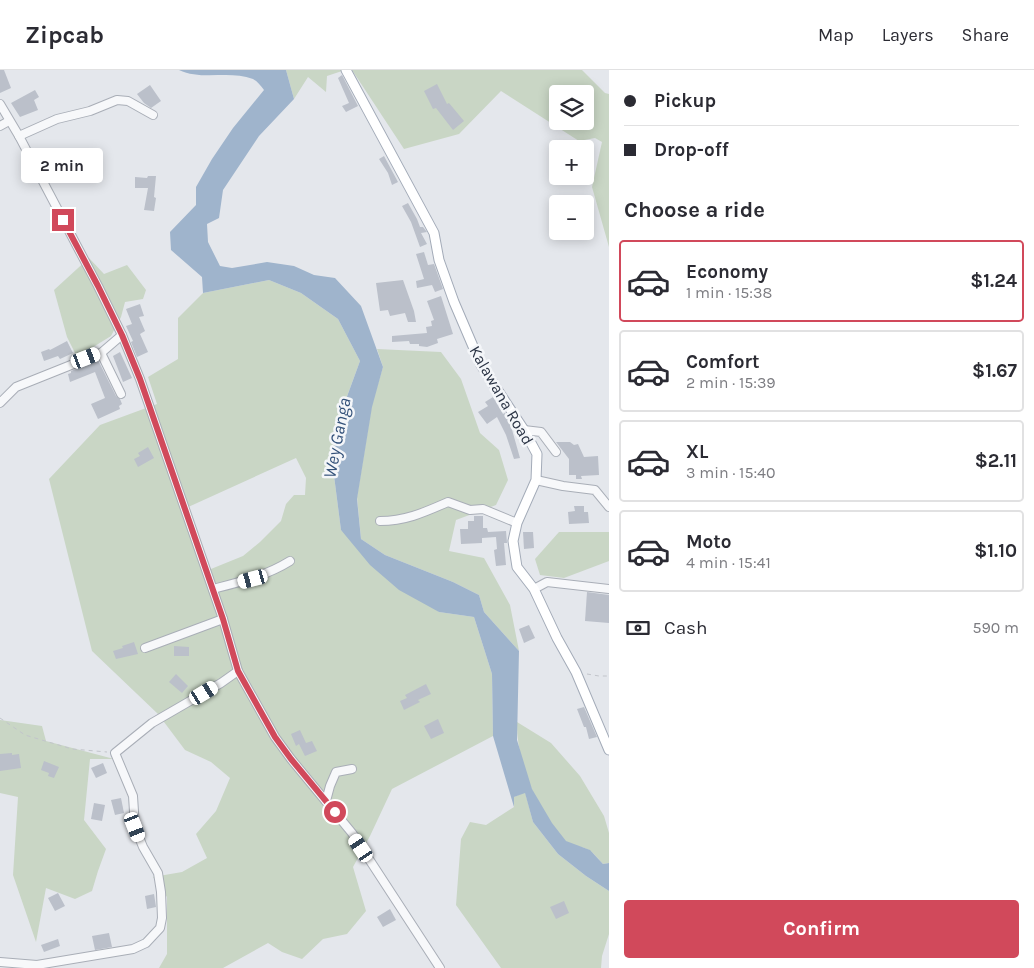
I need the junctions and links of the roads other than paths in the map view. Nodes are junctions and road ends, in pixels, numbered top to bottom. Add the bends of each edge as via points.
1 (346, 70) edge
2 (0, 104) edge
3 (153, 115) dead end
4 (9, 121) junction
5 (0, 126) edge
6 (19, 136) junction
7 (122, 335) junction
8 (101, 353) junction
9 (121, 394) dead end
10 (0, 402) edge
11 (524, 430) junction
12 (556, 452) dead end
13 (536, 480) junction
14 (609, 507) edge
15 (380, 521) dead end
16 (517, 523) junction
17 (290, 561) dead end
18 (213, 589) junction
19 (534, 589) junction
20 (609, 589) edge
21 (223, 619) junction
22 (145, 648) dead end
23 (238, 671) junction
24 (609, 750) edge
25 (352, 769) dead end
26 (326, 801) junction
27 (0, 962) edge
28 (440, 968) edge

1 - 11 main road, Kalawana Road via 434,233 439,260 481,365
2 - 4 street
3 - 6 street via 128,101 118,100 90,112 57,119
4 - 5 street
4 - 6 street
6 - 7 street
7 - 8 street
7 - 18 street
8 - 9 street
8 - 10 street via 16,387
11 - 12 street via 541,432
11 - 13 main road, Kalawana Road via 537,454
13 - 14 street via 595,490
13 - 16 main road, Kalawana Road
15 - 16 street via 412,517 448,502 470,510 483,509
16 - 19 main road, Kalawana Road via 514,541 517,567
17 - 18 street via 253,579
18 - 21 street
19 - 20 street via 547,582
19 - 24 main road, Kalawana Road via 576,672
21 - 22 street
21 - 23 street
23 - 26 street via 275,737
23 - 27 street via 152,723 115,753 133,796 135,827 142,847 158,873 160,928 146,943 133,949 37,965
25 - 26 street via 336,772
26 - 28 street via 352,833

